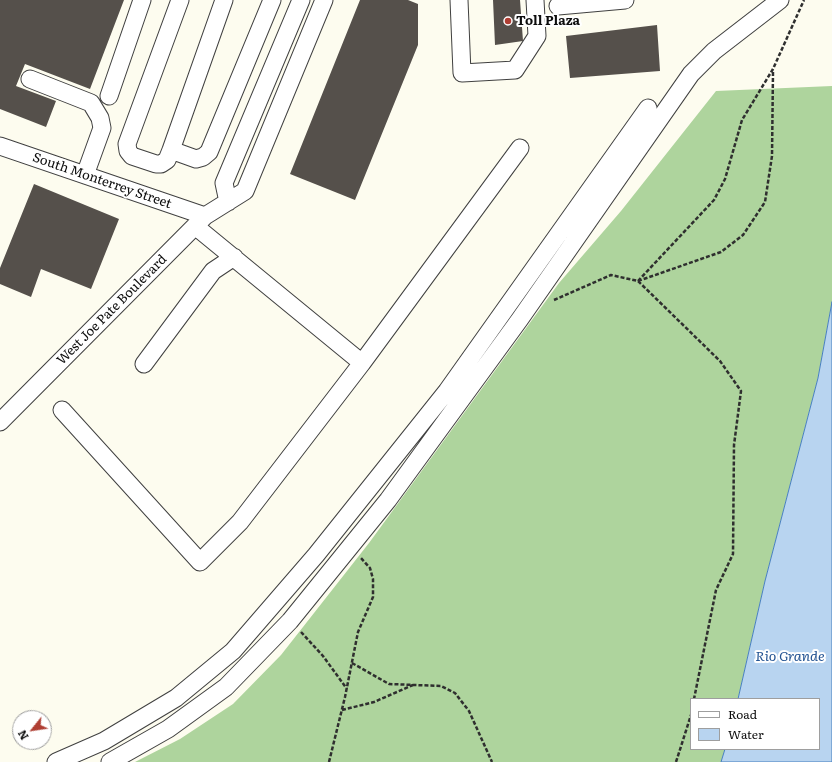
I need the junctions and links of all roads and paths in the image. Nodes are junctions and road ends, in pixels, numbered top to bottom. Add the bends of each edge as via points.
1 (142, 0) edge
2 (180, 0) edge
3 (224, 0) edge
4 (272, 0) edge
5 (301, 0) edge
6 (324, 0) edge
7 (459, 0) edge
8 (535, 0) edge
9 (625, 0) edge
10 (780, 0) edge
11 (804, 0) edge
12 (558, 6) dead end
13 (294, 18) junction
14 (313, 26) junction
15 (773, 69) junction
16 (270, 74) junction
17 (30, 79) dead end
18 (290, 82) junction
19 (109, 96) dead end
20 (648, 108) dead end
21 (245, 133) junction
22 (265, 141) junction
23 (0, 146) edge
24 (520, 148) dead end
25 (171, 150) junction
26 (85, 175) junction
27 (228, 202) junction
28 (200, 221) junction
29 (234, 257) junction
30 (638, 281) junction
31 (547, 304) dead end
32 (362, 363) junction
33 (144, 364) dead end
34 (62, 410) dead end
35 (0, 422) edge
36 (350, 547) junction
37 (290, 621) junction
38 (352, 663) junction
39 (415, 684) junction
40 (347, 689) junction
41 (694, 698) edge
42 (342, 710) junction
43 (690, 718) edge
44 (56, 762) edge
45 (110, 762) edge
46 (329, 762) edge
47 (492, 762) edge
48 (676, 762) edge

1 - 19 street
2 - 25 street via 127,144 132,156 156,164 167,160
3 - 25 street
4 - 25 street via 209,152 196,159
5 - 13 street
6 - 14 street, West Joe Pate Boulevard
7 - 8 street via 462,73 515,70 537,36
9 - 12 street
10 - 36 street via 714,51 691,74 520,319 393,494
11 - 15 path
13 - 14 street
13 - 16 street
14 - 18 street, West Joe Pate Boulevard
15 - 30 path via 742,120 725,179 714,200
15 - 30 path via 772,156 765,202 743,235 721,252
16 - 18 street
16 - 21 street
17 - 26 street via 91,103 100,118 102,128
18 - 22 street, West Joe Pate Boulevard
20 - 44 street via 448,391 316,555 233,652 176,698 104,741
21 - 22 street
21 - 27 street via 224,183
22 - 27 street, West Joe Pate Boulevard via 245,191
23 - 26 street, South Monterrey Street
24 - 32 street
26 - 28 street, South Monterrey Street
27 - 28 street, West Joe Pate Boulevard
28 - 29 street, South Monterrey Street
28 - 35 street, West Joe Pate Boulevard
29 - 32 street, South Monterrey Street
29 - 33 street via 213,271
30 - 31 path via 611,275
30 - 41 path via 720,361 740,391 734,445 733,554 716,590
32 - 34 street via 240,522 200,562
36 - 37 street
36 - 38 path via 370,568 373,579 373,597 358,632
37 - 40 path via 323,656
37 - 45 street via 226,687 168,729
38 - 39 path via 389,684
38 - 40 path
39 - 42 path via 374,702
39 - 47 path via 441,686 455,693 469,711
40 - 42 path
42 - 46 path
43 - 48 path

